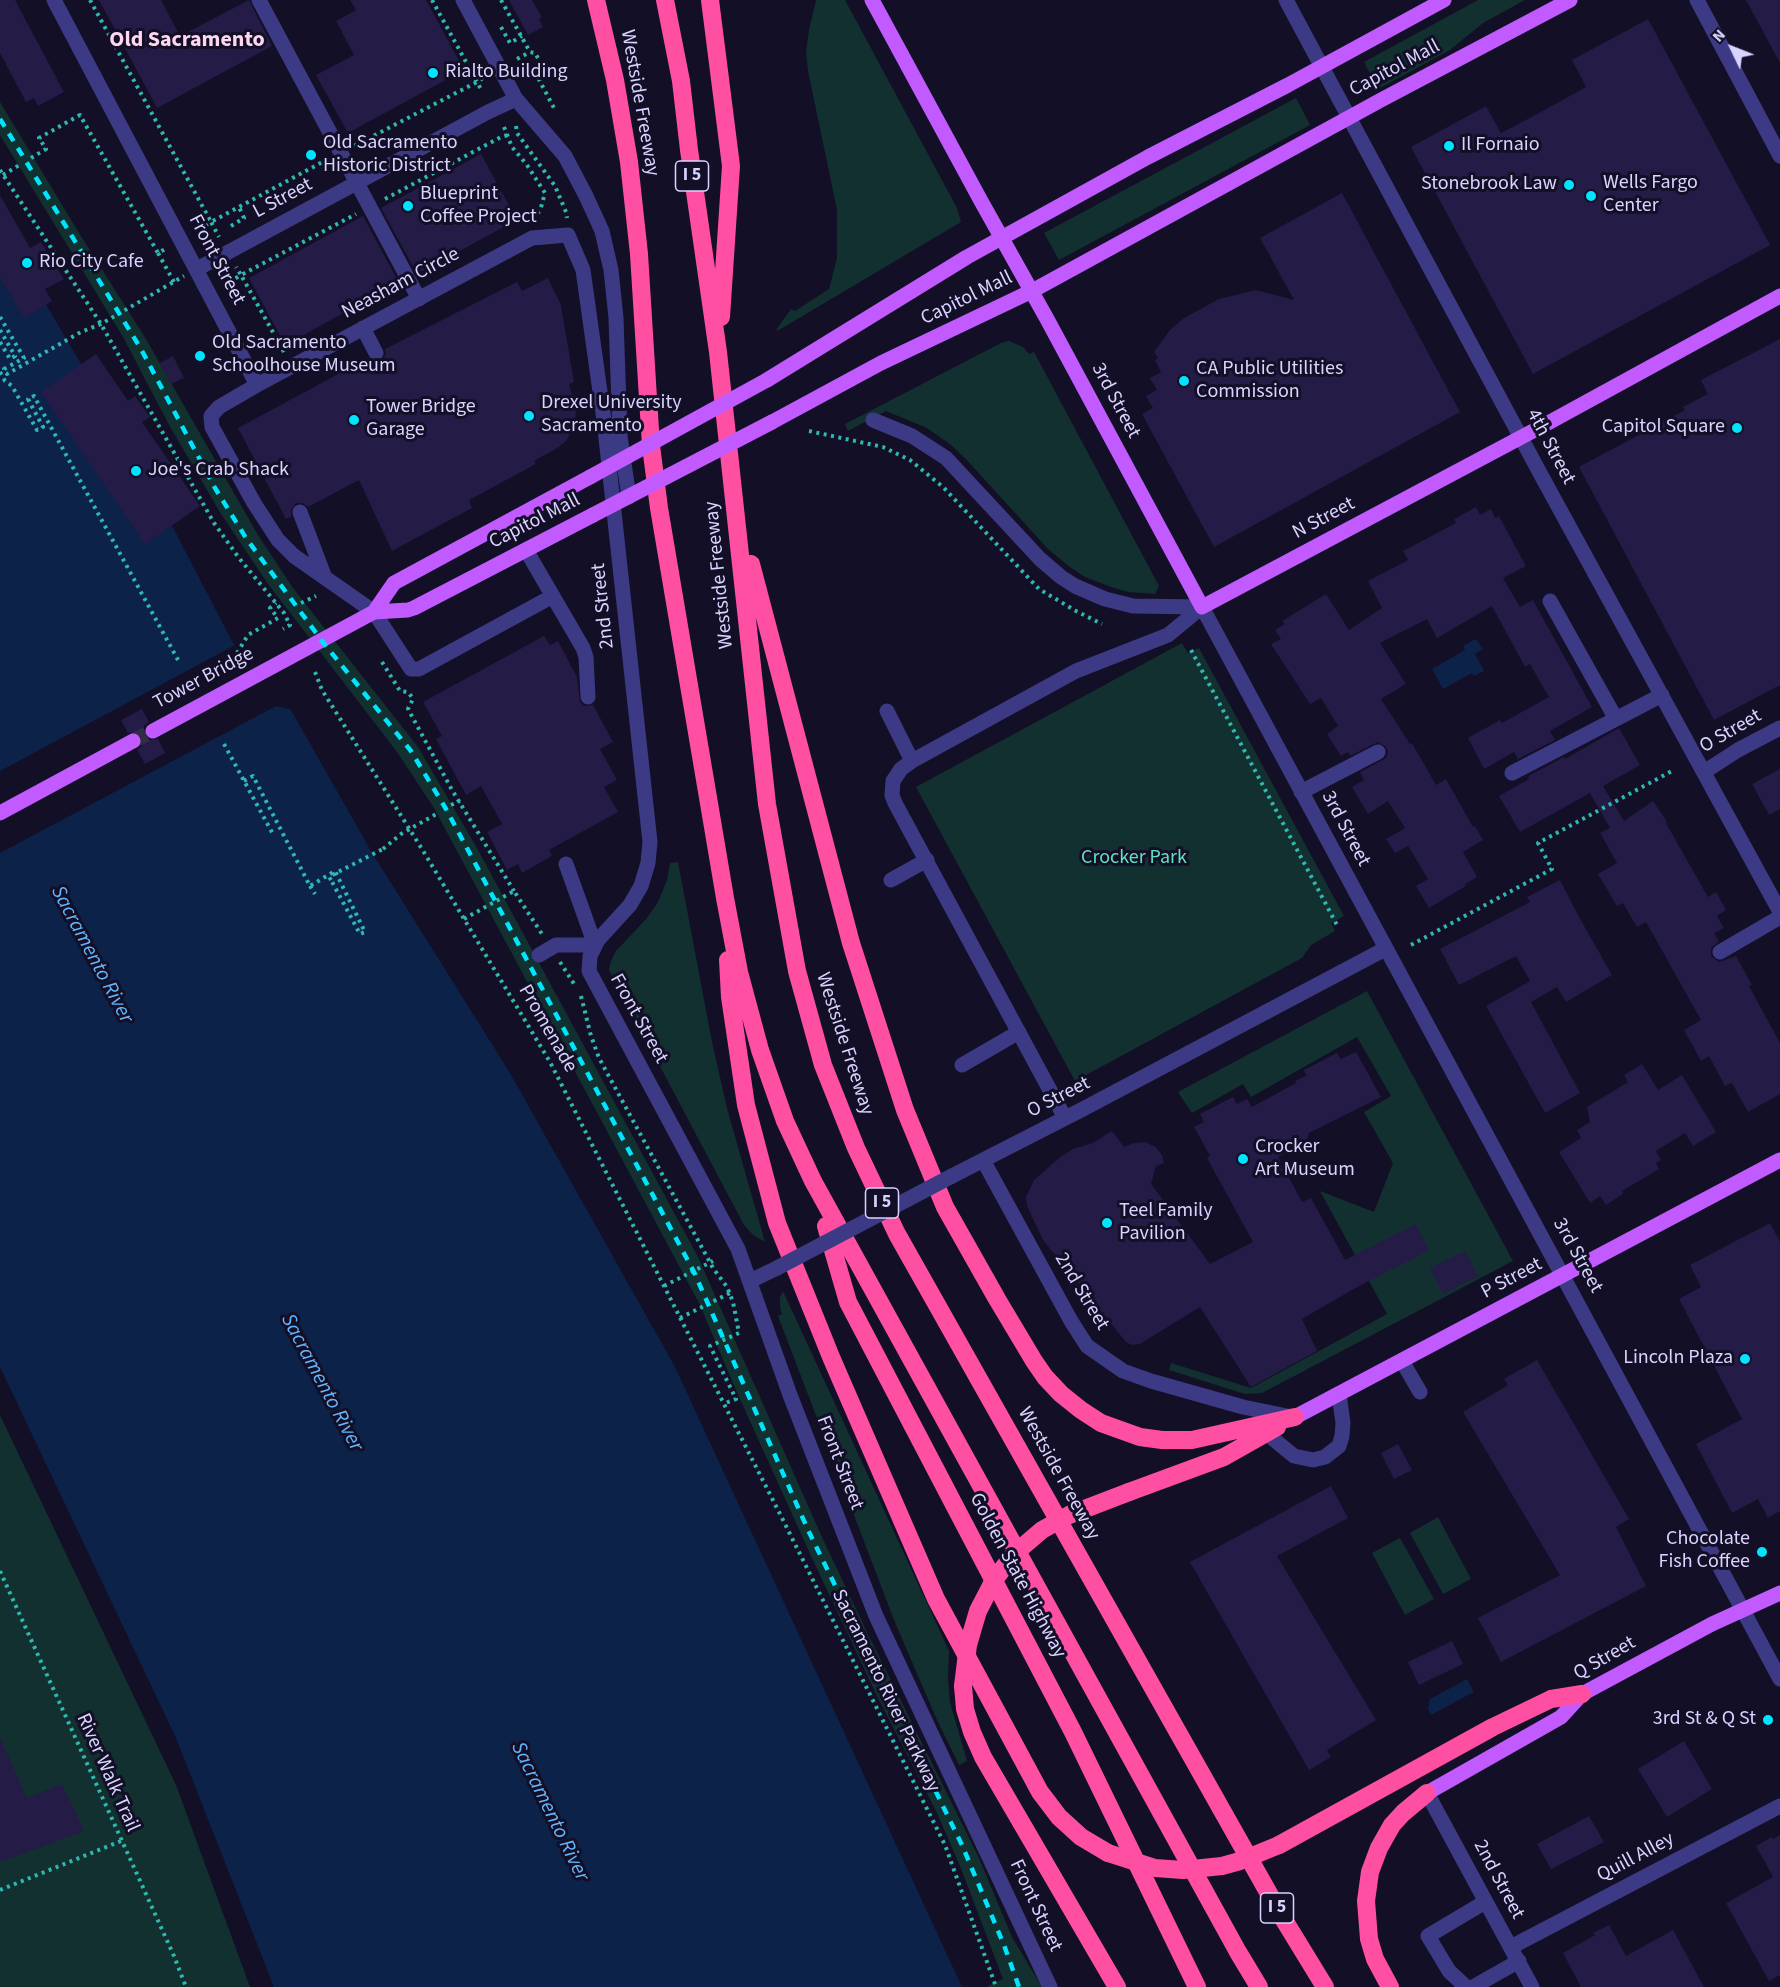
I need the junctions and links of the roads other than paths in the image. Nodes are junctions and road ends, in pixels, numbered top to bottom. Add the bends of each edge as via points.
1 (54, 0) edge
2 (259, 0) edge
3 (463, 0) edge
4 (596, 0) edge
5 (665, 0) edge
6 (710, 0) edge
7 (872, 0) edge
8 (1286, 0) edge
9 (1444, 0) edge
10 (1570, 0) edge
11 (1697, 0) edge
12 (1321, 67) junction
13 (516, 99) junction
14 (1349, 118) junction
15 (1780, 156) edge
16 (357, 184) junction
17 (568, 235) joint
18 (1002, 237) junction
19 (197, 269) junction
20 (1032, 291) junction
21 (1780, 296) edge
22 (419, 299) junction
23 (363, 328) junction
24 (718, 352) junction
25 (376, 353) dead end
26 (257, 385) junction
27 (873, 420) dead end
28 (1521, 437) junction
29 (624, 458) junction
30 (629, 497) junction
31 (736, 507) junction
32 (300, 512) dead end
33 (526, 550) junction
34 (325, 578) junction
35 (553, 596) junction
36 (1550, 601) dead end
37 (1202, 607) junction
38 (374, 612) junction
39 (275, 665) joint
40 (1662, 695) junction
41 (588, 697) dead end
42 (887, 711) dead end
43 (1616, 719) junction
44 (1780, 728) edge
45 (153, 730) tunnel mouth
46 (133, 741) tunnel mouth
47 (1378, 752) dead end
48 (912, 761) junction
49 (1704, 772) junction
50 (1512, 773) dead end
51 (1301, 792) junction
52 (0, 813) edge
53 (927, 860) junction
54 (566, 864) dead end
55 (891, 880) dead end
56 (725, 898) junction
57 (1780, 912) edge
58 (1780, 917) edge
59 (1386, 949) junction
60 (593, 951) junction
61 (1720, 952) dead end
62 (539, 955) dead end
63 (1019, 1032) junction
64 (962, 1065) dead end
65 (1065, 1118) junction
66 (984, 1160) junction
67 (1780, 1160) edge
68 (813, 1181) junction
69 (1564, 1275) junction
70 (750, 1281) junction
71 (1402, 1361) junction
72 (1420, 1392) dead end
73 (1339, 1394) junction
74 (1295, 1417) junction
75 (1266, 1433) junction
76 (1780, 1593) edge
77 (1744, 1610) junction
78 (1780, 1679) edge
79 (1582, 1694) junction
80 (1427, 1793) junction
81 (1780, 1806) edge
82 (1485, 1902) junction
83 (1515, 1954) junction
84 (1050, 1987) edge
85 (1118, 1987) edge
86 (1197, 1987) edge
87 (1259, 1987) edge
88 (1325, 1987) edge
89 (1390, 1987) edge
90 (1466, 1987) edge
91 (1473, 1987) edge
92 (1532, 1987) edge

1 - 19 street, Front Street
2 - 16 street
3 - 13 street
4 - 56 highway, Westside Freeway / I 5 via 629,162 659,508
5 - 24 highway, Westside Freeway / I 5 via 681,81
6 - 24 highway via 731,166
7 - 18 main road, 3rd Street
8 - 12 street, 4th Street
9 - 12 main road, Capitol Mall
10 - 14 main road, Capitol Mall
11 - 15 street
12 - 14 street, 4th Street
12 - 18 main road, Capitol Mall
13 - 16 street, L Street
13 - 29 street via 565,156 602,231 616,318
14 - 20 main road, Capitol Mall
14 - 28 street, 4th Street
16 - 19 street, L Street
16 - 22 street
17 - 22 street, Neasham Circle via 532,238
17 - 60 street, 2nd Street via 583,270 604,420 650,842 645,876 636,897
18 - 20 main road, 3rd Street
18 - 29 main road, Capitol Mall, bridge via 767,380
19 - 26 street, Front Street
20 - 30 main road, Capitol Mall, bridge via 881,363
20 - 37 main road, 3rd Street
21 - 28 main road, N Street
22 - 23 street, Neasham Circle
23 - 25 street
23 - 26 street, Neasham Circle
24 - 31 highway, Westside Freeway / I 5
26 - 34 street via 216,409 211,416 212,427 272,533
27 - 37 street via 912,436 946,458 1040,559 1075,586 1133,606
28 - 37 main road, N Street
28 - 40 street, 4th Street
29 - 30 street
29 - 38 main road, Capitol Mall, bridge via 394,583
30 - 33 main road, Capitol Mall, bridge
31 - 74 highway via 850,943 905,1110 945,1207 1034,1361 1061,1394 1081,1410 1101,1423 1140,1437 1192,1440
31 - 88 highway, Westside Freeway / I 5 via 767,804 796,971 831,1086 897,1234
32 - 34 street
33 - 35 street
33 - 38 main road, Capitol Mall via 414,608
34 - 38 street
35 - 38 street via 416,670 406,664
35 - 41 street via 586,657
36 - 43 street
37 - 48 street, N Street via 1168,635 1081,668
37 - 51 street, 3rd Street
38 - 39 main road, Capitol Mall
39 - 45 main road, Tower Bridge
40 - 43 street
40 - 49 street, 4th Street
42 - 48 street
43 - 50 street
44 - 49 street, O Street
46 - 52 main road
47 - 51 street
48 - 53 street, N Street via 892,780 892,795
49 - 57 street, 4th Street
51 - 59 street, 3rd Street
53 - 55 street
53 - 63 street
54 - 60 street, Front Street
56 - 68 highway, Westside Freeway / I 5 via 760,1050 785,1121
56 - 79 highway, bridge via 730,997 746,1105 777,1223 936,1599 1040,1792 1059,1817 1081,1837 1127,1860 1155,1868 1192,1870 1222,1866 1279,1845 1551,1699
58 - 61 street
59 - 65 street, O Street
59 - 69 street, 3rd Street
60 - 62 street via 556,945
60 - 70 street, Front Street via 591,977 738,1249
63 - 64 street
63 - 65 street
65 - 66 street, O Street
66 - 70 street, O Street, bridge
66 - 74 street, 2nd Street via 1087,1346 1123,1371 1151,1381
67 - 69 main road, P Street
68 - 86 highway, Golden State Highway via 848,1302 1073,1732
68 - 87 highway, Westside Freeway / I 5
69 - 71 main road, P Street
69 - 77 street, 3rd Street
70 - 84 street, Front Street via 876,1616
71 - 72 street
71 - 73 main road, P Street
73 - 74 main road, P Street
73 - 75 street via 1342,1436 1339,1446 1325,1457 1313,1460 1294,1456
74 - 75 highway
75 - 85 highway, bridge via 1224,1457 1069,1515 1042,1530 1014,1554 994,1580 978,1611 968,1645 963,1686 972,1732
76 - 77 main road, Q Street
77 - 78 street, 3rd Street
77 - 79 main road, Q Street
79 - 80 main road, Q Street via 1561,1717
80 - 82 street, 2nd Street
80 - 89 highway via 1388,1831 1369,1880 1369,1939
81 - 83 street, Quill Alley
82 - 83 street, 2nd Street
82 - 90 street via 1428,1936 1449,1971
83 - 91 street, Quill Alley
83 - 92 street, 2nd Street

